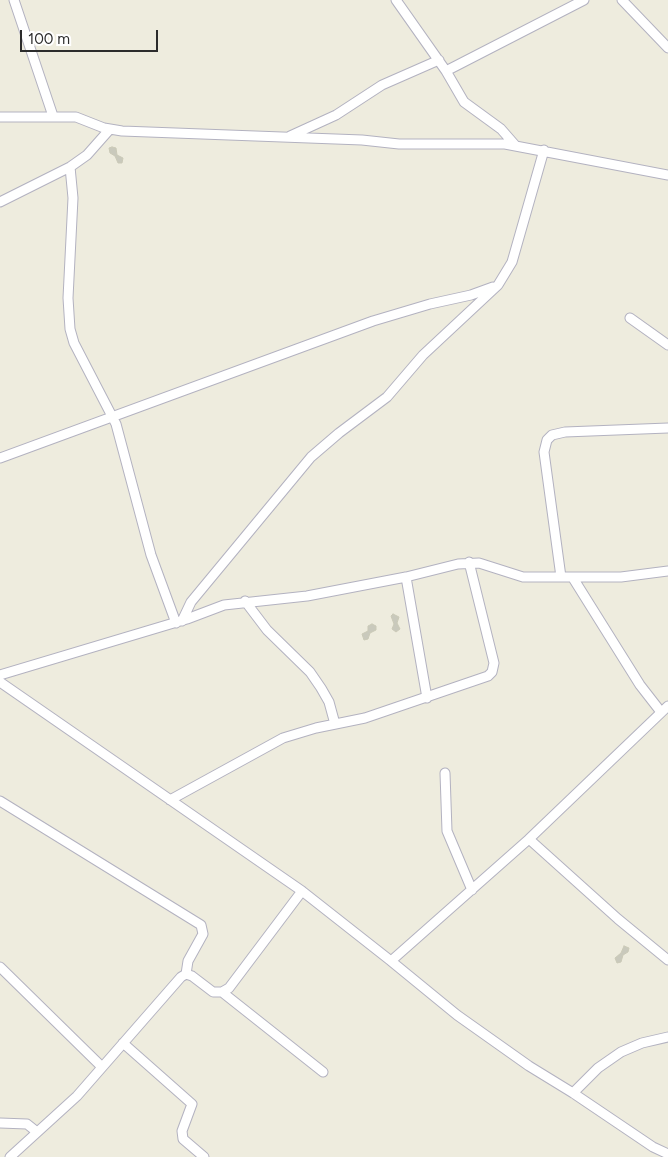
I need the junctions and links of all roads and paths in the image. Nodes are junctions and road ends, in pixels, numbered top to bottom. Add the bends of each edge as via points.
1 (14, 0) edge
2 (396, 0) edge
3 (584, 0) edge
4 (622, 0) edge
5 (668, 48) edge
6 (439, 60) junction
7 (446, 71) junction
8 (53, 116) junction
9 (0, 117) edge
10 (110, 129) junction
11 (287, 137) junction
12 (515, 145) junction
13 (544, 150) junction
14 (70, 167) junction
15 (668, 175) edge
16 (0, 202) edge
17 (498, 284) junction
18 (630, 318) dead end
19 (668, 345) edge
20 (113, 418) junction
21 (668, 428) edge
22 (0, 458) edge
23 (469, 562) junction
24 (668, 570) edge
25 (406, 577) junction
26 (561, 577) junction
27 (573, 578) junction
28 (245, 601) junction
29 (179, 622) junction
30 (0, 675) edge
31 (0, 682) edge
32 (427, 698) junction
33 (664, 709) edge
34 (335, 724) junction
35 (445, 773) dead end
36 (0, 800) edge
37 (170, 800) junction
38 (529, 839) junction
39 (472, 890) junction
40 (302, 892) junction
41 (668, 960) edge
42 (391, 961) junction
43 (0, 967) edge
44 (186, 974) junction
45 (222, 992) junction
46 (668, 1037) edge
47 (123, 1042) junction
48 (102, 1066) junction
49 (323, 1072) dead end
50 (573, 1093) junction
51 (0, 1123) edge
52 (37, 1132) junction
53 (653, 1147) junction
54 (668, 1154) edge
55 (10, 1157) edge
56 (204, 1157) edge
57 (653, 1157) edge

1 - 8 street
2 - 6 street
3 - 7 street
4 - 5 street
6 - 7 street
6 - 11 street via 382,85 336,115
7 - 12 street via 464,102 501,128
8 - 9 street
8 - 10 street via 76,117
10 - 11 street
10 - 14 street via 87,155
11 - 12 street via 399,144
12 - 13 street
13 - 15 street
13 - 17 street via 512,262
14 - 16 street
14 - 20 street via 73,198 68,298 70,329
17 - 20 street via 471,295 373,321
17 - 29 street via 423,355 388,397 311,457 191,602
18 - 19 street
20 - 22 street
20 - 29 street via 151,555
21 - 26 street via 565,432 547,440 544,452
23 - 25 street
23 - 26 street via 523,577
23 - 32 street via 494,662 492,672 476,682
24 - 27 street via 621,577
25 - 28 street via 307,596
25 - 32 street
26 - 27 street
27 - 33 street via 640,685
28 - 29 street via 224,605
28 - 34 street via 267,630 322,688
29 - 30 street
31 - 37 street
32 - 34 street
33 - 38 street
34 - 37 street via 283,738
35 - 39 street via 447,831
36 - 44 street via 201,925 203,934 188,961
37 - 40 street
38 - 39 street
38 - 41 street
39 - 42 street
40 - 42 street
40 - 45 street via 236,980
42 - 50 street via 481,1032
43 - 48 street
44 - 45 street via 213,992
44 - 47 street via 176,981
45 - 49 street
46 - 50 street via 622,1052 598,1068
47 - 48 street
47 - 56 street via 192,1104 182,1131 183,1139
48 - 52 street via 77,1096
50 - 53 street
51 - 52 street via 27,1124
52 - 55 street
53 - 54 street
53 - 57 street

